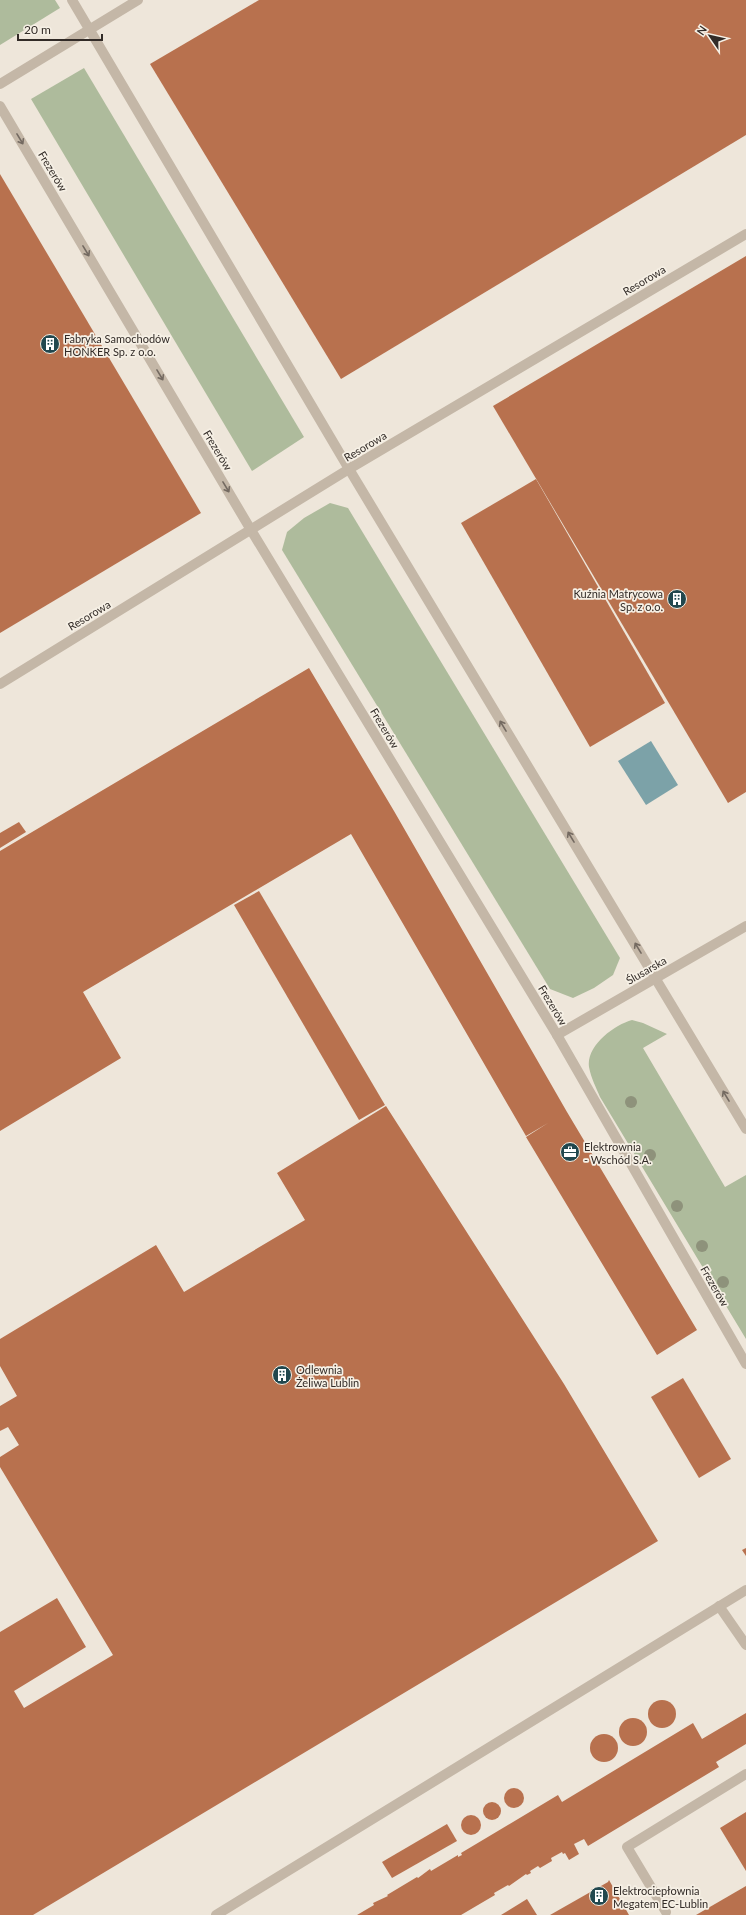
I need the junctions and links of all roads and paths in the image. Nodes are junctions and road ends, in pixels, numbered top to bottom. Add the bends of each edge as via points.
1 (72, 0) edge
2 (138, 0) edge
3 (90, 29) junction
4 (0, 84) edge
5 (0, 106) edge
6 (746, 234) edge
7 (349, 469) junction
8 (251, 530) junction
9 (0, 684) edge
10 (746, 926) edge
11 (656, 978) junction
12 (557, 1035) junction
13 (746, 1129) edge
14 (746, 1364) edge
15 (746, 1590) edge
16 (720, 1606) junction
17 (746, 1645) edge
18 (746, 1774) edge
19 (666, 1912) dead end
20 (216, 1915) edge

1 - 3 lane
2 - 3 lane
3 - 4 lane
3 - 7 lane
5 -> 8 lane, Frezerów
6 - 7 lane, Resorowa
7 - 8 lane, Resorowa
11 -> 7 lane
8 - 9 lane, Resorowa
8 - 12 lane, Frezerów
10 - 11 lane, Ślusarska
11 - 12 lane, Ślusarska
13 -> 11 lane
12 - 14 lane, Frezerów
15 - 16 lane
16 - 17 lane
16 - 20 lane
18 - 19 lane via 627,1847

